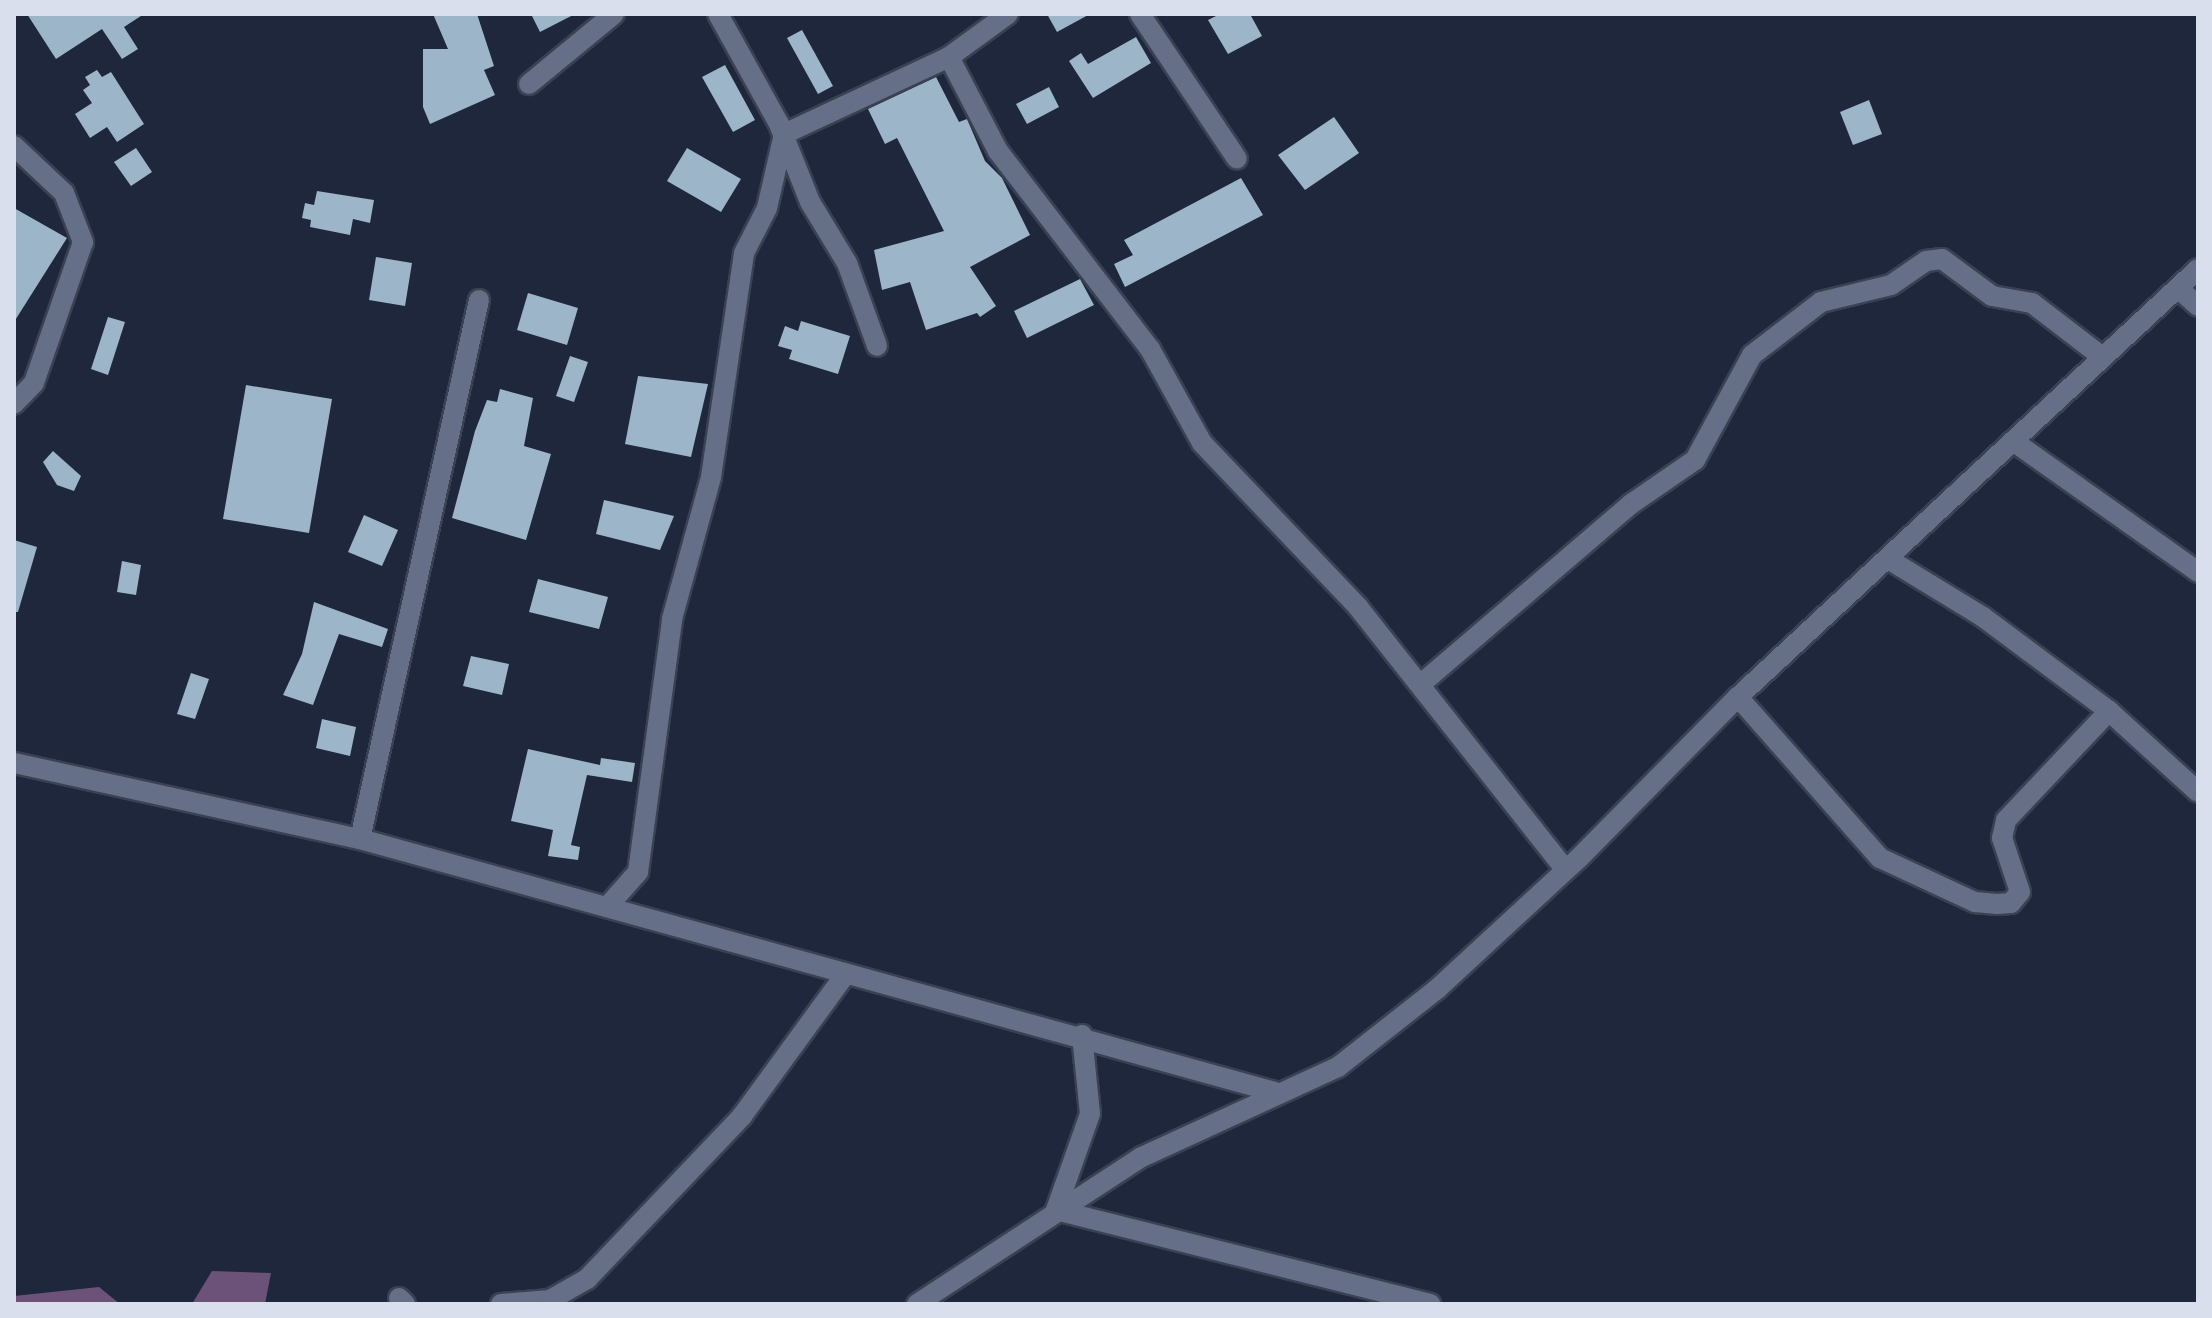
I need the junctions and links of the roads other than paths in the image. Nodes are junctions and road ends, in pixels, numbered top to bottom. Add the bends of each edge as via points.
1 (614, 14) edge
2 (718, 14) edge
3 (1140, 14) edge
4 (1000, 16) edge
5 (949, 57) junction
6 (529, 84) dead end
7 (784, 134) junction
8 (14, 146) edge
9 (1237, 159) dead end
10 (2198, 269) edge
11 (2178, 288) junction
12 (479, 300) dead end
13 (2198, 306) edge
14 (877, 346) dead end
15 (2101, 356) junction
16 (14, 404) edge
17 (2013, 441) junction
18 (1888, 559) junction
19 (2198, 572) edge
20 (1421, 684) junction
21 (1738, 697) junction
22 (2109, 711) junction
23 (14, 763) edge
24 (2198, 792) edge
25 (360, 839) junction
26 (1566, 870) junction
27 (607, 907) junction
28 (845, 975) junction
29 (1082, 1035) junction
30 (1275, 1092) junction
31 (1056, 1210) junction
32 (501, 1304) edge
33 (917, 1304) edge
34 (1430, 1304) edge

1 - 6 street
2 - 7 street
3 - 9 street
4 - 5 street
5 - 7 street
5 - 20 street via 986,134 1150,349 1202,443 1303,545
7 - 14 street via 810,202 847,263
7 - 27 street via 767,208 744,253 711,477 672,619 638,872
8 - 16 street via 64,193 83,242 34,383
10 - 11 street
11 - 13 street
11 - 15 street
12 - 25 street
15 - 17 street
15 - 20 street via 2032,303 1992,296 1942,259 1926,261 1891,285 1821,302 1752,355 1695,460 1631,504
17 - 18 street
17 - 19 street
18 - 21 street
18 - 22 street via 1983,617
20 - 26 street
21 - 22 street via 1880,858 1975,902 1997,904 2011,903 2020,892 2002,838 2006,820
21 - 26 street
22 - 24 street
23 - 25 street
25 - 27 street
26 - 30 street via 1437,989 1338,1067
27 - 28 street
28 - 29 street
28 - 32 street via 742,1116 587,1279 550,1300
29 - 30 street
29 - 31 street via 1090,1114
30 - 31 street via 1142,1157
31 - 33 street
31 - 34 street

